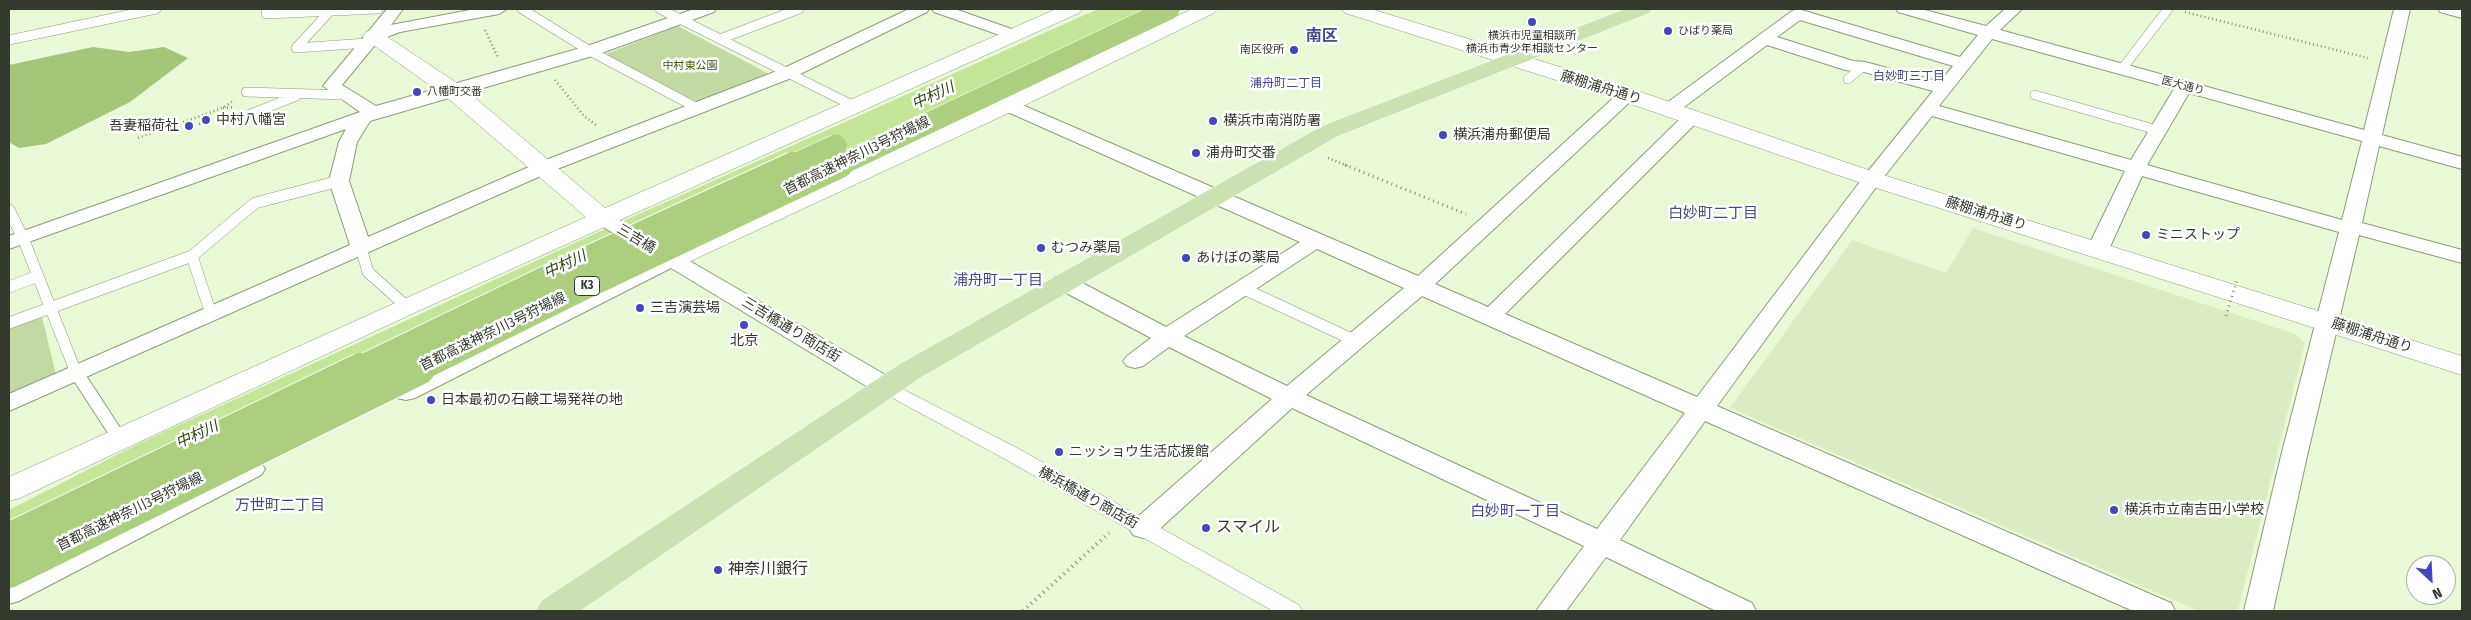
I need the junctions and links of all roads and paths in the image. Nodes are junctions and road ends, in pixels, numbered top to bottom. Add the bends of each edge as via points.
1 (156, 9) edge
2 (267, 9) edge
3 (378, 9) edge
4 (395, 9) edge
5 (499, 9) edge
6 (522, 9) edge
7 (660, 9) edge
8 (708, 9) edge
9 (799, 9) edge
10 (922, 9) edge
11 (940, 9) edge
12 (1072, 9) edge
13 (1138, 9) edge
14 (1169, 9) edge
15 (1207, 9) edge
16 (1352, 9) edge
17 (1642, 9) edge
18 (1904, 9) edge
19 (2014, 9) edge
20 (2168, 9) edge
21 (2402, 9) edge
22 (2446, 9) edge
23 (331, 10) edge
24 (483, 10) edge
25 (2182, 11) dead end
26 (2462, 13) edge
27 (680, 19) junction
28 (1989, 32) junction
29 (1014, 35) junction
30 (370, 39) junction
31 (720, 39) junction
32 (1766, 39) junction
33 (9, 40) edge
34 (590, 51) junction
35 (1511, 60) junction
36 (2388, 63) junction
37 (1964, 64) junction
38 (545, 65) junction
39 (2122, 68) junction
40 (788, 73) junction
41 (506, 75) junction
42 (2184, 86) junction
43 (1944, 89) junction
44 (452, 90) junction
45 (246, 92) joint
46 (301, 94) junction
47 (347, 95) junction
48 (1627, 95) junction
49 (2035, 95) dead end
50 (1007, 105) junction
51 (854, 106) junction
52 (699, 109) junction
53 (1928, 110) junction
54 (1681, 113) junction
55 (251, 114) dead end
56 (203, 115) junction
57 (368, 115) junction
58 (199, 124) dead end
59 (2157, 130) junction
60 (2371, 137) junction
61 (138, 138) dead end
62 (615, 141) junction
63 (1328, 158) dead end
64 (2462, 163) edge
65 (545, 167) junction
66 (2136, 168) junction
67 (1872, 178) junction
68 (339, 182) junction
69 (1215, 196) junction
70 (9, 210) edge
71 (602, 218) junction
72 (1487, 222) junction
73 (2351, 227) junction
74 (1315, 240) junction
75 (16, 241) edge
76 (361, 248) junction
77 (2098, 249) junction
78 (192, 256) junction
79 (2462, 257) edge
80 (671, 260) junction
81 (38, 276) junction
82 (2236, 280) dead end
83 (1063, 282) junction
84 (1420, 286) junction
85 (9, 287) edge
86 (1242, 288) junction
87 (406, 306) junction
88 (51, 308) junction
89 (211, 314) junction
90 (2226, 316) dead end
91 (1490, 317) junction
92 (2327, 322) junction
93 (9, 323) edge
94 (1167, 337) junction
95 (1356, 341) junction
96 (1135, 361) dead end
97 (2462, 366) edge
98 (76, 373) junction
99 (885, 386) junction
100 (1289, 397) junction
101 (9, 403) edge
102 (1701, 409) junction
103 (119, 438) junction
104 (9, 490) edge
105 (1134, 523) junction
106 (9, 539) edge
107 (1602, 543) junction
108 (9, 572) edge
109 (9, 593) edge
110 (554, 611) edge
111 (1023, 611) edge
112 (1291, 611) edge
113 (1550, 611) edge
114 (1742, 611) edge
115 (2161, 611) edge
116 (2259, 611) edge

1 - 33 lane
2 - 23 lane via 266,14
3 - 23 lane
4 - 30 street
5 - 24 street
6 - 34 lane
7 - 27 lane
8 - 27 street
9 - 31 lane
10 - 40 street
11 - 29 street
12 - 29 street
13 - 106 highway, 首都高速神奈川3号狩場線 / K3, bridge via 582,262
14 - 108 highway, 首都高速神奈川3号狩場線 / K3, bridge via 588,285
15 - 50 street
16 - 35 street, 藤棚浦舟通り
17 - 35 main road
18 - 28 street, 医大通り
19 - 28 street
20 - 39 lane
21 - 36 street
22 - 26 street
23 - 30 lane via 296,48
24 - 30 street via 396,28
24 - 41 path via 485,29
25 - 36 path
27 - 31 lane
27 - 34 street
28 - 37 street
28 - 39 street, 医大通り
29 - 51 street
30 - 44 street
30 - 47 street via 332,86
31 - 40 lane
32 - 37 street via 1798,14
32 - 43 street via 1850,73 1864,66
32 - 54 street
34 - 38 street
34 - 52 lane
35 - 48 street, 藤棚浦舟通り
35 - 69 main road via 1330,130
36 - 60 street
37 - 43 street
38 - 41 street
38 - 62 path via 584,116
39 - 42 street, 医大通り
40 - 51 lane
40 - 52 street
41 - 44 street
42 - 59 street
42 - 60 street, 医大通り
43 - 53 street
44 - 57 street
44 - 65 street
45 - 46 lane
45 - 56 path via 223,108
46 - 47 lane
46 - 55 lane
47 - 57 street
48 - 54 street, 藤棚浦舟通り
48 - 72 street
49 - 59 lane
50 - 69 street
50 - 80 street
51 - 71 street
52 - 62 street
53 - 66 street
53 - 67 street
54 - 67 street, 藤棚浦舟通り
54 - 91 street
56 - 58 path via 208,121
56 - 61 path
57 - 68 street via 348,142
57 - 75 street
59 - 66 street
60 - 64 street, 医大通り
60 - 73 street
62 - 65 street
63 - 72 path
65 - 71 street
65 - 76 street
66 - 73 street
66 - 77 street
67 - 77 street, 藤棚浦舟通り
67 - 102 street
68 - 76 street
68 - 78 lane via 255,203
69 - 74 street
69 - 83 main road
70 - 75 lane
71 - 80 street, 三吉橋, bridge
71 - 87 street
72 - 84 street
73 - 79 street
73 - 92 street
74 - 84 street
74 - 86 street
75 - 81 lane
76 - 87 lane via 368,272
76 - 89 street
77 - 92 street, 藤棚浦舟通り
78 - 88 lane
78 - 89 lane
80 - 99 street, 三吉橋通り商店街
80 - 109 street
81 - 85 lane
81 - 88 lane
82 - 90 path, bridge
83 - 94 street
83 - 99 main road
84 - 91 street
84 - 95 street
86 - 94 street
86 - 95 lane
87 - 103 street
88 - 93 lane
88 - 98 lane
89 - 98 street
91 - 102 street
92 - 97 street, 藤棚浦舟通り
92 - 116 street
94 - 96 street
94 - 100 street
95 - 100 street
98 - 101 street
98 - 103 lane
99 - 105 street, 横浜橋通り商店街
99 - 110 main road
100 - 105 street
100 - 107 street
102 - 107 street
102 - 115 street
103 - 104 street
105 - 111 path
105 - 112 street, 横浜橋通り商店街
107 - 113 street
107 - 114 street

